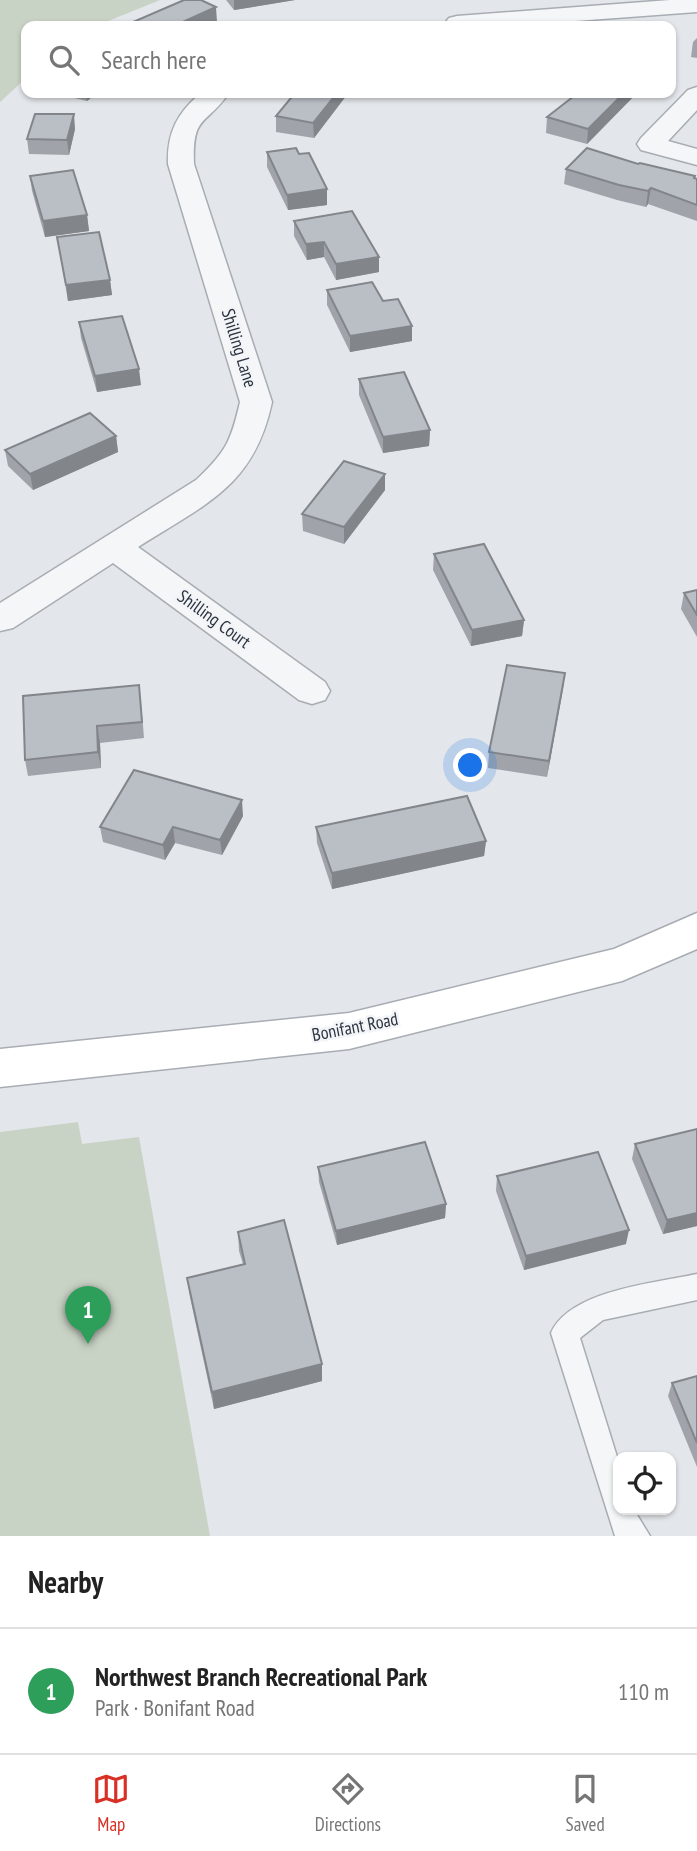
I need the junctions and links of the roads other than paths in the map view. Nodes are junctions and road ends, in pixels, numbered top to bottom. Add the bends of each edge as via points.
1 (697, 5) edge
2 (484, 21) edge
3 (697, 95) edge
4 (210, 98) edge
5 (697, 157) edge
6 (115, 547) junction
7 (0, 619) edge
8 (313, 691) dead end
9 (697, 930) edge
10 (0, 1068) edge
11 (697, 1287) edge
12 (613, 1489) edge
13 (621, 1515) edge
14 (635, 1536) edge

1 - 2 street
3 - 5 street via 650,144
4 - 6 street, Shilling Lane via 193,112 179,138 181,164 256,402 247,441 234,462 208,486
6 - 7 street, Shilling Lane
6 - 8 street, Shilling Court
9 - 10 main road, Bonifant Road via 622,964 349,1031
11 - 12 lane via 597,1308 565,1334
13 - 14 lane

